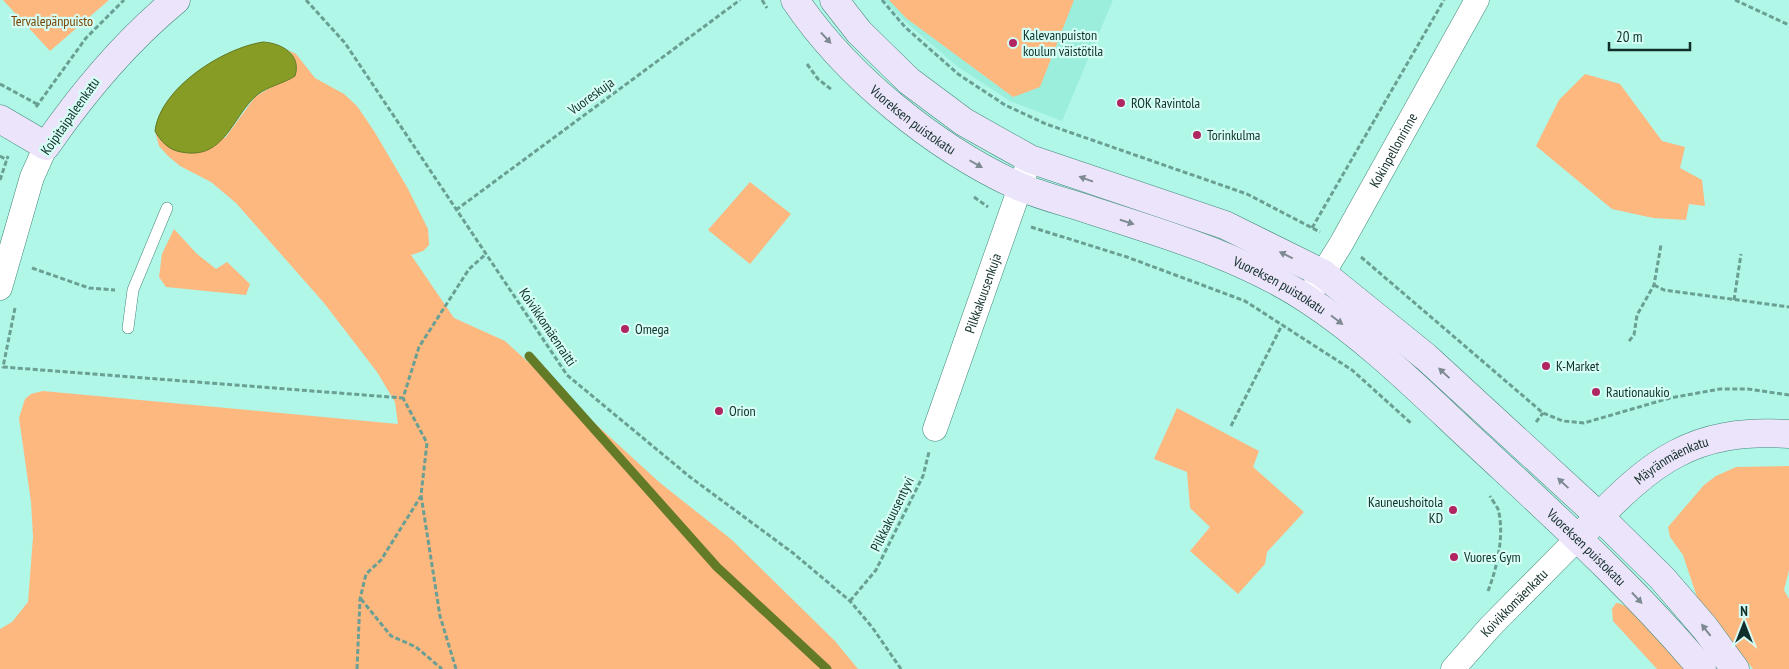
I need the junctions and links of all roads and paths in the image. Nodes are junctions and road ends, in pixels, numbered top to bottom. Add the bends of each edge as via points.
1 (176, 0) edge
2 (306, 0) edge
3 (740, 0) edge
4 (762, 0) edge
5 (795, 0) edge
6 (834, 0) edge
7 (1444, 0) edge
8 (1477, 0) edge
9 (1735, 0) edge
10 (770, 12) dead end
11 (1789, 25) edge
12 (802, 56) dead end
13 (0, 84) edge
14 (834, 92) dead end
15 (38, 104) dead end
16 (0, 119) edge
17 (46, 146) junction
18 (0, 156) edge
19 (1030, 159) junction
20 (7, 160) dead end
21 (1020, 187) junction
22 (970, 194) dead end
23 (166, 208) dead end
24 (456, 210) junction
25 (1009, 221) junction
26 (1312, 228) dead end
27 (1661, 245) dead end
28 (486, 254) junction
29 (1741, 254) dead end
30 (27, 266) dead end
31 (1322, 273) junction
32 (1654, 285) junction
33 (132, 292) junction
34 (8, 295) edge
35 (1307, 299) junction
36 (1734, 300) junction
37 (1789, 307) edge
38 (1282, 325) junction
39 (128, 328) dead end
40 (1629, 341) dead end
41 (1789, 395) edge
42 (403, 398) junction
43 (1543, 413) dead end
44 (1231, 426) dead end
45 (1416, 428) dead end
46 (934, 429) joint
47 (1789, 434) edge
48 (1485, 491) dead end
49 (421, 495) junction
50 (1599, 516) junction
51 (1577, 539) junction
52 (1486, 597) dead end
53 (360, 599) junction
54 (850, 600) junction
55 (357, 669) edge
56 (442, 669) edge
57 (456, 669) edge
58 (900, 669) edge
59 (1453, 669) edge
60 (1702, 669) edge
61 (1735, 669) edge

1 - 17 main road, Koipitaipaleenkatu via 148,23 105,68 73,106
2 - 24 path, Koivikkomäenraitti via 345,43
3 - 24 path, Vuoreskuja
4 - 10 path
5 -> 21 main road, Vuoreksen puistokatu via 807,18 876,92 942,143
6 - 19 main road, Vuoreksen puistokatu via 859,32 909,81 964,122
7 - 26 path
8 - 31 street, Kokinpellonrinne
9 - 11 path
12 - 14 path via 818,79
13 - 15 path
16 - 17 main road
17 - 34 street, Koipitaipaleenkatu via 32,177
18 - 20 path
19 - 21 street, Pilkkakuusenkuja
31 -> 19 main road, Vuoreksen puistokatu via 1225,225
21 - 25 street, Pilkkakuusenkuja
21 -> 35 main road, Vuoreksen puistokatu via 1203,247 1253,268
22 - 25 path
23 - 33 lane
24 - 28 path, Koivikkomäenraitti
25 - 38 path via 1127,257 1245,301
25 - 46 street, Pilkkakuusenkuja
27 - 32 path
28 - 42 path via 469,269 419,346
28 - 54 path, Koivikkomäenraitti via 567,375 690,477 793,553
29 - 36 path
30 - 33 path via 89,288
31 - 35 street, Kokinpellonrinne
50 -> 31 main road, Vuoreksen puistokatu via 1426,357
32 - 36 path via 1664,290
32 - 40 path via 1637,315 1634,335
33 - 39 lane
34 - 42 path via 12,318 2,367
35 -> 51 main road, Vuoreksen puistokatu via 1340,322 1405,377
36 - 37 path
38 - 44 path
38 - 45 path via 1352,370
41 - 43 path via 1720,389 1670,398 1584,423 1563,421
42 - 49 path via 427,443
46 - 54 path, Pilkkakuusentyvi via 923,476 876,570
47 - 50 main road, Mäyränmäenkatu via 1727,435 1694,445 1665,460 1636,481
48 - 52 path via 1498,509 1500,532 1493,578
49 - 53 path via 381,560 366,574
49 - 57 path via 440,616
50 - 51 main road, Mäyränmäenkatu
61 -> 50 main road, Vuoreksen puistokatu via 1662,578
51 - 59 street, Koivikkomäenkatu
51 -> 60 main road, Vuoreksen puistokatu
53 - 55 path
53 - 56 path via 391,636 416,647
54 - 58 path, Koivikkomäenraitti

